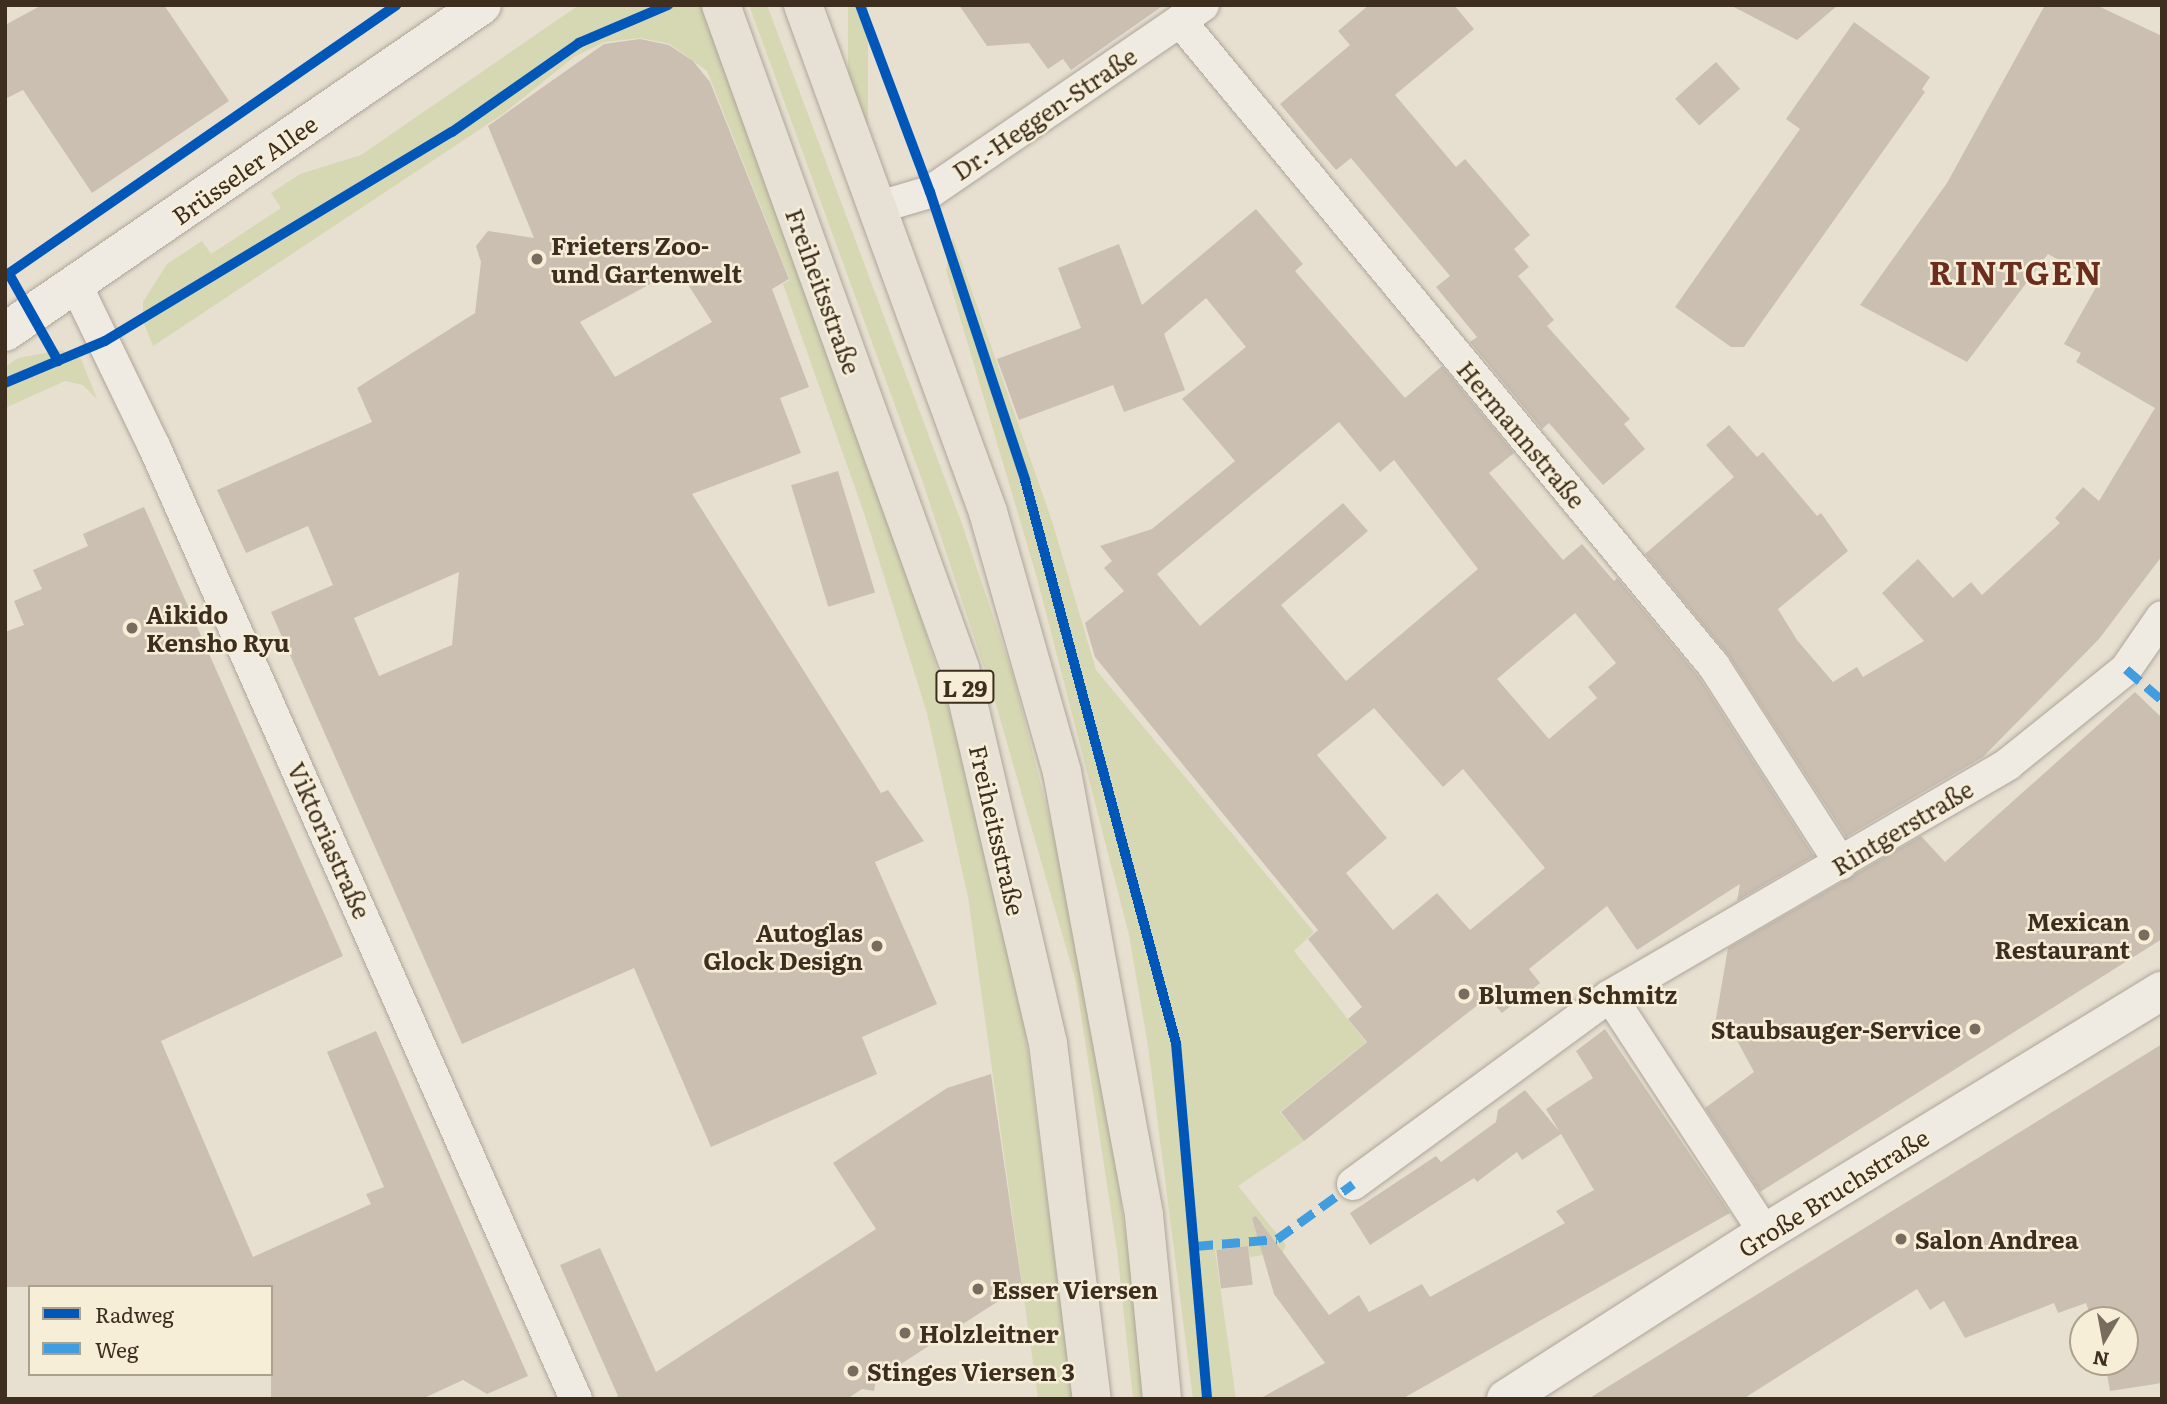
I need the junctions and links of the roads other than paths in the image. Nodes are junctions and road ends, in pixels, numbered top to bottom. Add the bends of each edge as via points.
1 (482, 5) edge
2 (721, 5) edge
3 (803, 5) edge
4 (1192, 13) edge
5 (879, 207) junction
6 (76, 285) junction
7 (5, 332) edge
8 (2162, 617) edge
9 (1841, 864) junction
10 (2162, 990) edge
11 (1610, 996) junction
12 (1353, 1184) dead end
13 (1765, 1233) junction
14 (576, 1399) edge
15 (1092, 1399) edge
16 (1162, 1399) edge
17 (1506, 1399) edge

1 - 6 main road, Brüsseler Allee
2 - 15 main road, Freiheitsstraße / L 29 via 960,668 1048,1043
3 - 5 main road, L 29
4 - 5 street, Dr.-Heggen-Straße via 930,192
4 - 9 street, Hermannstraße via 1714,666
5 - 16 main road, L 29 via 988,512 1062,772 1144,1215
6 - 7 main road, Brüsseler Allee
6 - 14 street, Viktoriastraße via 154,446
8 - 9 street, Rintgerstraße via 2126,669 2008,764
9 - 11 street, Rintgerstraße
10 - 13 main road, Große Bruchstraße
11 - 12 street, Rintgerstraße
11 - 13 street
13 - 17 main road, Große Bruchstraße

